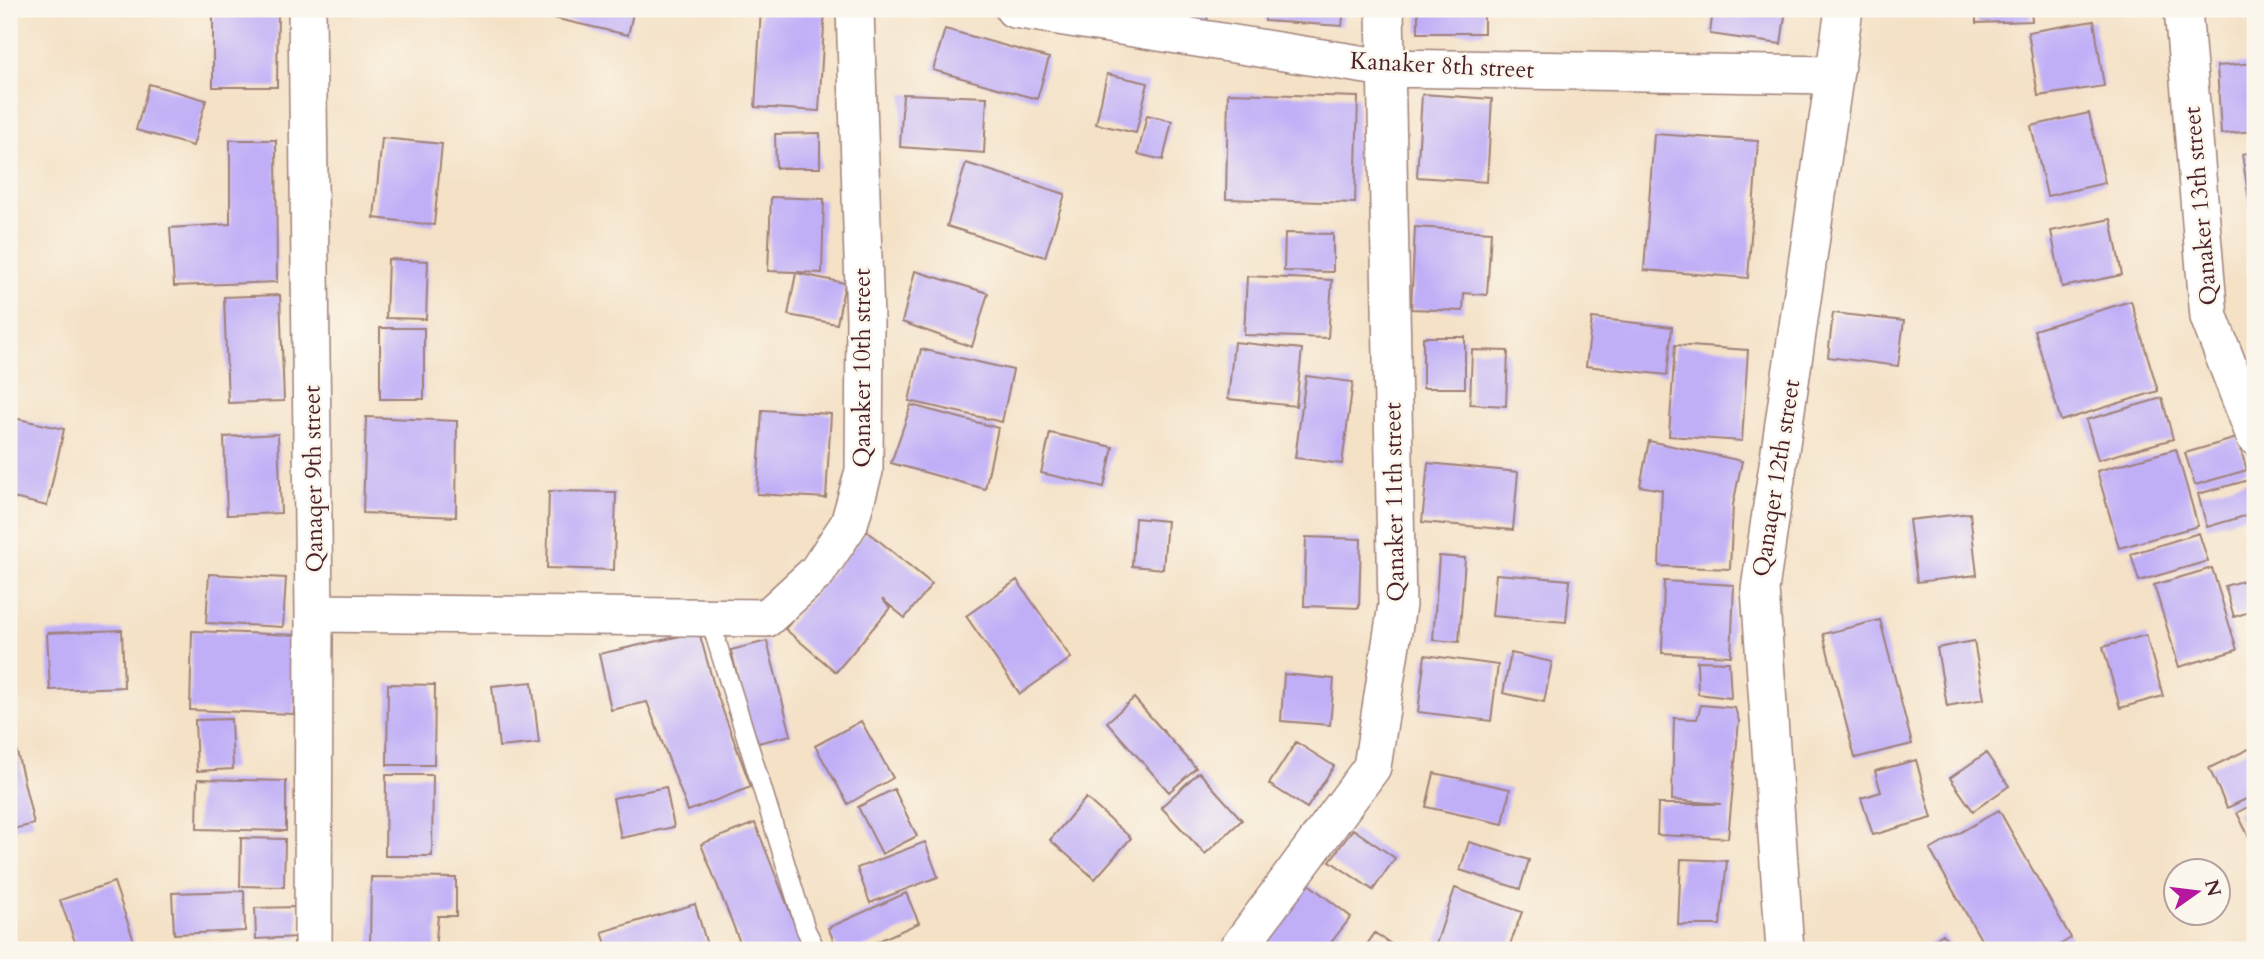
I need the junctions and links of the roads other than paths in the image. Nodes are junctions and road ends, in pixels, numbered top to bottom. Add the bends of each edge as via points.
1 (307, 9) edge
2 (855, 9) edge
3 (1014, 9) edge
4 (1385, 9) edge
5 (1844, 9) edge
6 (2183, 9) edge
7 (1385, 68) junction
8 (1832, 75) junction
9 (2255, 436) edge
10 (314, 613) junction
11 (709, 617) junction
12 (313, 950) edge
13 (816, 950) edge
14 (1237, 950) edge
15 (1785, 950) edge

1 - 10 street, Qanaqer 9th street
2 - 11 street, Qanaker 10th street via 864,471 849,524 817,572 767,618
3 - 7 street, Kanaker 8th street
4 - 7 street, Qanaker 11th street
5 - 8 street, Qanaqer 12th street
6 - 9 street, Qanaker 13th street via 2210,317
7 - 8 street, Kanaker 8th street
7 - 14 street, Qanaker 11th street via 1397,605 1372,767
8 - 15 street, Qanaqer 12th street via 1760,589
10 - 11 street, Qanaker 10th street
10 - 12 street, Qanaqer 9th street
11 - 13 lane

